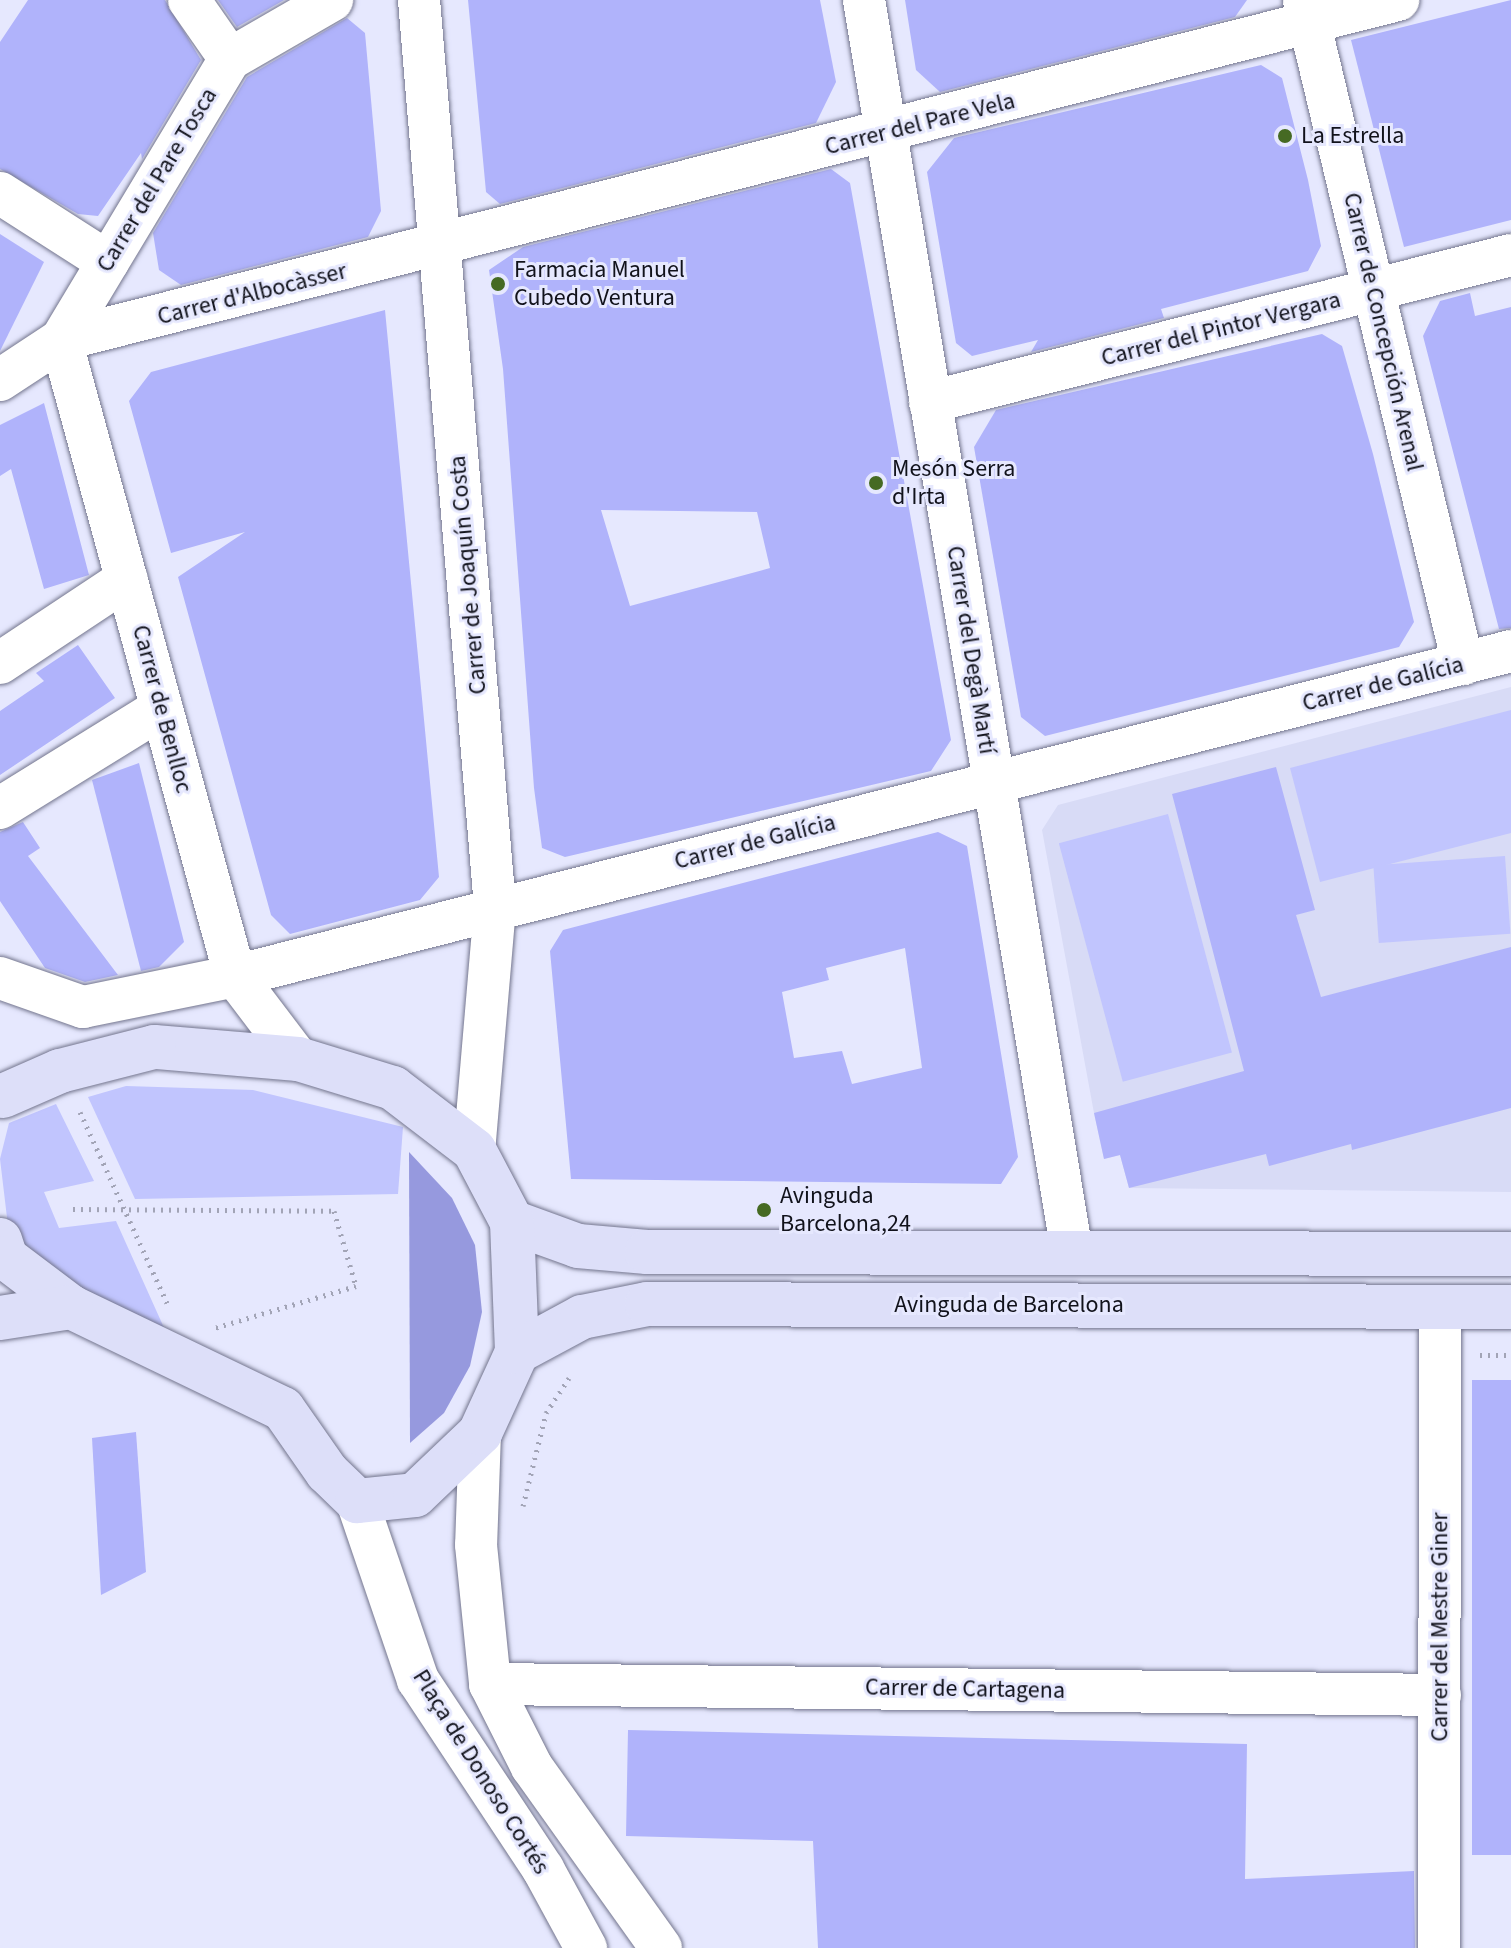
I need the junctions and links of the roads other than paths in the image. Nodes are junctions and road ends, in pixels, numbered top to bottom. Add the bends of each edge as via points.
1 (189, 0) edge
2 (332, 0) edge
3 (419, 0) edge
4 (864, 0) edge
5 (1398, 0) edge
6 (1307, 12) edge
7 (230, 59) junction
8 (885, 133) junction
9 (0, 193) edge
10 (442, 248) junction
11 (1511, 255) edge
12 (108, 262) junction
13 (1374, 291) junction
14 (61, 340) junction
15 (0, 380) edge
16 (930, 402) junction
17 (127, 579) junction
18 (1511, 651) edge
19 (4, 652) edge
20 (1463, 664) junction
21 (162, 708) junction
22 (993, 782) junction
23 (0, 808) edge
24 (495, 907) junction
25 (235, 976) junction
26 (0, 978) edge
27 (298, 1059) junction
28 (1, 1091) edge
29 (474, 1150) junction
30 (512, 1222) junction
31 (0, 1240) edge
32 (1072, 1253) junction
33 (1511, 1254) edge
34 (71, 1307) junction
35 (1440, 1307) junction
36 (1511, 1307) edge
37 (0, 1318) edge
38 (517, 1352) junction
39 (480, 1433) junction
40 (357, 1501) junction
41 (490, 1684) junction
42 (1440, 1695) junction
43 (586, 1948) edge
44 (661, 1948) edge
45 (1439, 1948) edge

1 - 7 street
2 - 7 street, Carrer del Pare Tosca
3 - 10 street, Carrer de Joaquín Costa
4 - 8 street, Carrer del Degà Martí
5 - 6 street, Carrer del Pare Vela
6 - 8 street, Carrer del Pare Vela
6 - 13 street, Carrer de Concepción Arenal
7 - 12 street, Carrer del Pare Tosca
8 - 10 street, Carrer del Pare Vela
8 - 16 street, Carrer del Degà Martí
9 - 12 street
10 - 14 street, Carrer d'Albocàsser
10 - 24 street, Carrer de Joaquín Costa
11 - 13 street, Carrer del Pintor Vergara
12 - 14 street, Carrer del Pare Tosca
13 - 16 street, Carrer del Pintor Vergara
13 - 20 street, Carrer de Concepción Arenal
14 - 15 street, Carrer del Pare Tosca
14 - 17 street, Carrer de Benlloc
16 - 22 street, Carrer del Degà Martí
17 - 19 street
17 - 21 street, Carrer de Benlloc
18 - 20 street, Carrer de Galícia
20 - 22 street, Carrer de Galícia
21 - 23 street
21 - 25 street, Carrer de Benlloc
22 - 24 street, Carrer de Galícia
22 - 32 street, Carrer del Degà Martí
24 - 25 street, Carrer de Galícia
24 - 29 street, Carrer de Joaquín Costa
25 - 26 street, Carrer de Galícia via 83,1007
25 - 27 street, Carrer de Benlloc
27 - 28 main road, Plaça de Donoso Cortés via 154,1047
27 - 29 main road, Plaça de Donoso Cortés via 393,1088
29 - 30 main road, Plaça de Donoso Cortés
30 - 32 main road via 578,1246 647,1252
30 - 38 main road, Plaça de Donoso Cortés
31 - 34 main road, Plaça de Donoso Cortés via 6,1258
32 - 33 main road
34 - 37 main road
34 - 40 main road, Plaça de Donoso Cortés via 283,1409 327,1472
35 - 36 main road, Avinguda de Barcelona
35 - 38 main road, Avinguda de Barcelona via 647,1304 582,1317
35 - 42 street, Carrer del Mestre Giner
38 - 39 main road, Plaça de Donoso Cortés
39 - 40 main road, Plaça de Donoso Cortés via 415,1495
39 - 41 street, Plaça de Donoso Cortés via 476,1545
40 - 43 street, Plaça de Donoso Cortés via 418,1680 543,1869
41 - 42 street, Carrer de Cartagena
41 - 44 street, Plaça de Donoso Cortés via 532,1767
42 - 45 street, Carrer del Mestre Giner

